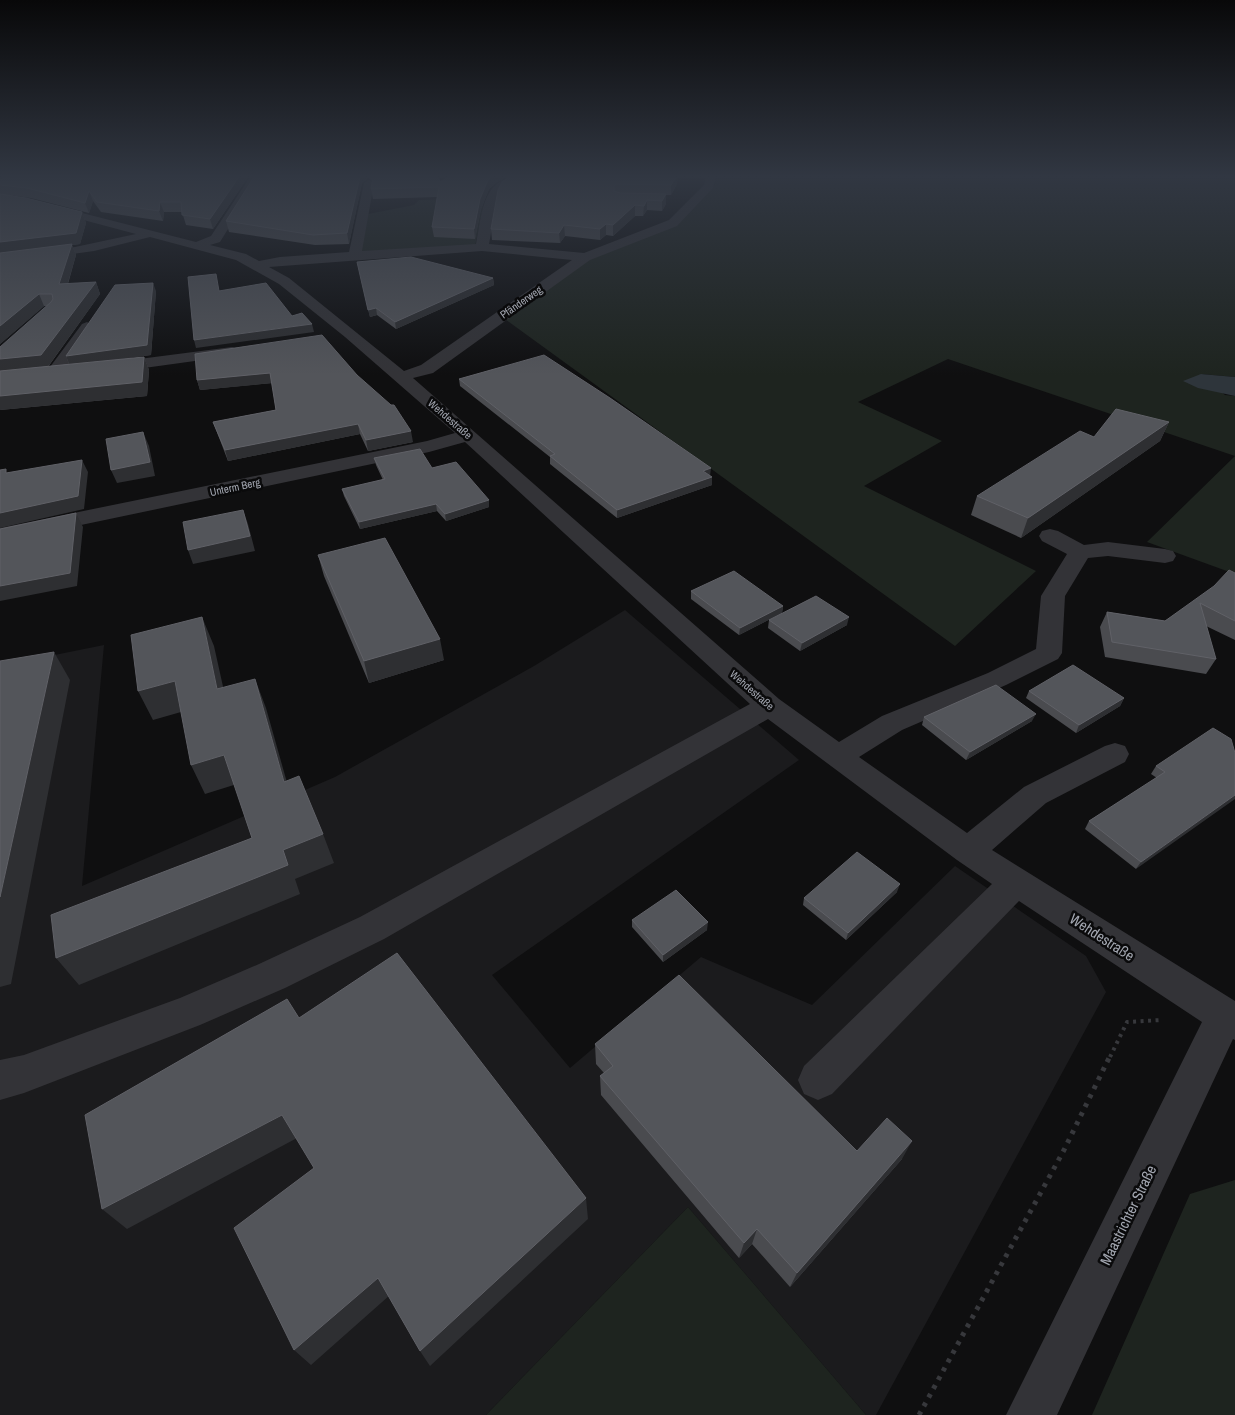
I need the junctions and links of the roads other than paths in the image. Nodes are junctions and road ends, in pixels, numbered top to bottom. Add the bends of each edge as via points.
1 (122, 243) edge
2 (190, 243) edge
3 (205, 243) edge
4 (357, 243) edge
5 (483, 243) edge
6 (621, 243) edge
7 (199, 245) junction
8 (482, 247) junction
9 (585, 257) junction
10 (354, 258) junction
11 (0, 260) edge
12 (260, 265) junction
13 (93, 318) edge
14 (351, 334) junction
15 (326, 339) edge
16 (245, 350) edge
17 (92, 370) edge
18 (72, 372) edge
19 (53, 375) junction
20 (35, 376) edge
21 (400, 377) junction
22 (469, 435) junction
23 (0, 535) edge
24 (1050, 536) dead end
25 (1080, 552) junction
26 (1165, 556) dead end
27 (769, 706) junction
28 (1115, 754) dead end
29 (838, 756) junction
30 (968, 851) junction
31 (1016, 882) junction
32 (1230, 1019) edge
33 (0, 1080) edge
34 (818, 1080) dead end
35 (1031, 1415) edge

1 - 11 street
2 - 7 street, Wehdestraße
3 - 7 street
4 - 10 street
5 - 8 street
6 - 9 street, Pfänderweg
7 - 12 street, Wehdestraße
8 - 9 street
8 - 10 street
9 - 21 street, Pfänderweg via 427,369
10 - 12 street via 280,261
12 - 14 street, Wehdestraße
13 - 19 street
14 - 15 street
14 - 21 street, Wehdestraße
16 - 17 street
18 - 19 street
19 - 20 street
21 - 22 street, Wehdestraße
22 - 23 street, Unterm Berg
22 - 27 street, Wehdestraße
24 - 25 street
25 - 26 street via 1108,549
25 - 29 street via 1053,596 1049,653 997,679 892,723
27 - 29 street, Wehdestraße
27 - 33 street via 372,928 187,1013
28 - 30 street via 1035,795
29 - 30 street, Wehdestraße
30 - 31 street, Wehdestraße
31 - 32 street, Wehdestraße
31 - 34 street
32 - 35 street, Maastrichter Straße

